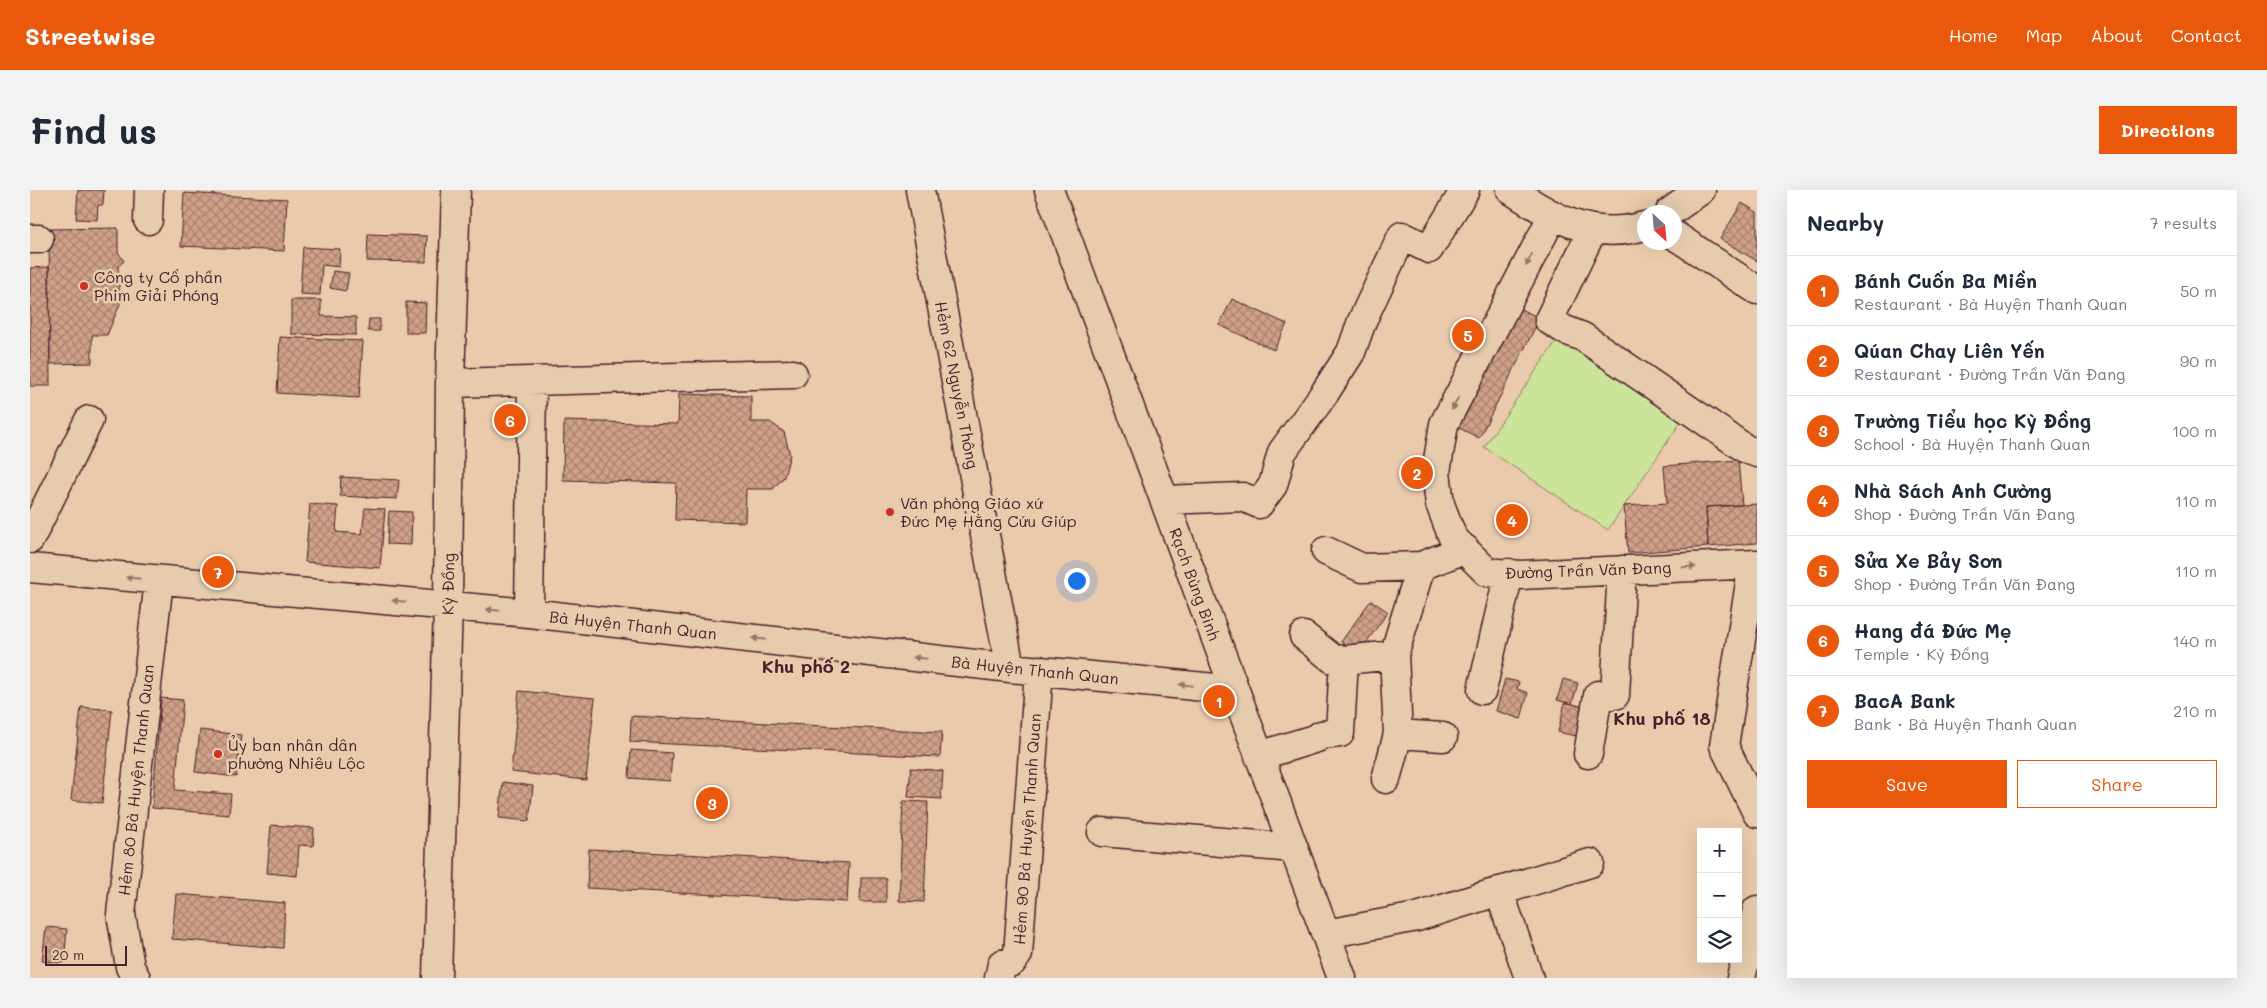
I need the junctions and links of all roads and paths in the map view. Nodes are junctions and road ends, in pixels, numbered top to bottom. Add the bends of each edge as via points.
1 (149, 190) edge
2 (456, 190) edge
3 (920, 190) edge
4 (1049, 190) edge
5 (1465, 190) edge
6 (1511, 190) edge
7 (1701, 190) edge
8 (1680, 205) edge
9 (1552, 217) junction
10 (148, 220) dead end
11 (1637, 228) edge
12 (1592, 231) junction
13 (1682, 240) edge
14 (1757, 290) edge
15 (793, 374) dead end
16 (532, 381) junction
17 (450, 383) junction
18 (89, 420) dead end
19 (1757, 453) edge
20 (1164, 500) junction
21 (30, 539) edge
22 (1465, 549) junction
23 (1326, 551) dead end
24 (1755, 564) edge
25 (1421, 566) junction
26 (30, 568) edge
27 (1622, 570) junction
28 (1509, 573) junction
29 (159, 580) junction
30 (448, 605) junction
31 (529, 613) junction
32 (1304, 636) dead end
33 (1394, 655) junction
34 (1344, 660) junction
35 (1010, 668) junction
36 (1039, 670) junction
37 (1745, 688) edge
38 (1235, 690) junction
39 (1482, 690) dead end
40 (1398, 734) junction
41 (1443, 737) dead end
42 (1588, 754) dead end
43 (1260, 756) junction
44 (1386, 779) dead end
45 (1757, 813) edge
46 (1102, 832) dead end
47 (1294, 848) junction
48 (1590, 863) dead end
49 (1499, 891) junction
50 (1757, 910) edge
51 (1326, 934) junction
52 (136, 978) edge
53 (437, 978) edge
54 (999, 978) edge
55 (1342, 978) edge
56 (1529, 978) edge
57 (1741, 978) edge

1 - 10 street
2 - 17 street, Kỳ Ðồng
3 - 35 street, Hẻm 62 Nguyễn Thông
4 - 20 street, Rạch Bùng Binh
5 - 20 street via 1430,249 1402,236 1362,320 1351,352 1282,452 1273,485 1259,504 1242,497
6 - 9 street
7 - 8 street
9 - 12 street
9 -> 22 street, Đường Trần Văn Đang via 1444,424 1436,472 1440,504 1453,538
11 - 12 street
12 - 19 street via 1549,320 1583,337 1746,449
13 - 14 street
15 - 16 street
16 - 17 street
16 - 31 street
17 - 30 street, Kỳ Ðồng
18 - 21 street
20 - 38 street, Rạch Bùng Binh
22 - 25 street
22 - 28 street, Đường Trần Văn Đang via 1487,572
23 - 25 street via 1362,568
27 -> 24 street, Đường Trần Văn Đang
24 - 37 street
25 - 33 street
29 -> 26 street, Bà Huyện Thanh Quan
27 - 28 street, Đường Trần Văn Đang
27 - 42 street via 1615,695 1598,695
28 - 39 street
30 -> 29 street, Bà Huyện Thanh Quan
29 - 52 street, Hẻm 80 Bà Huyện Thanh Quan via 121,914 130,967
31 -> 30 street, Bà Huyện Thanh Quan
30 - 53 street, Kỳ Ðồng
35 -> 31 street, Bà Huyện Thanh Quan
32 - 34 street via 1333,659
33 - 34 street
33 - 40 street
34 - 43 street via 1340,733 1320,735
35 - 36 street, Bà Huyện Thanh Quan
38 -> 36 street, Bà Huyện Thanh Quan
36 - 54 street, Hẻm 90 Bà Huyện Thanh Quan via 1018,954 1012,962 1002,964
37 - 45 street via 1724,746
38 - 43 street, Rạch Bùng Binh
40 - 41 street
40 - 44 street
43 - 47 street, Rạch Bùng Binh
46 - 47 street
47 - 51 street, Rạch Bùng Binh
48 - 49 street
49 - 51 street via 1416,917
49 - 56 street
50 - 57 street
51 - 55 street, Rạch Bùng Binh

